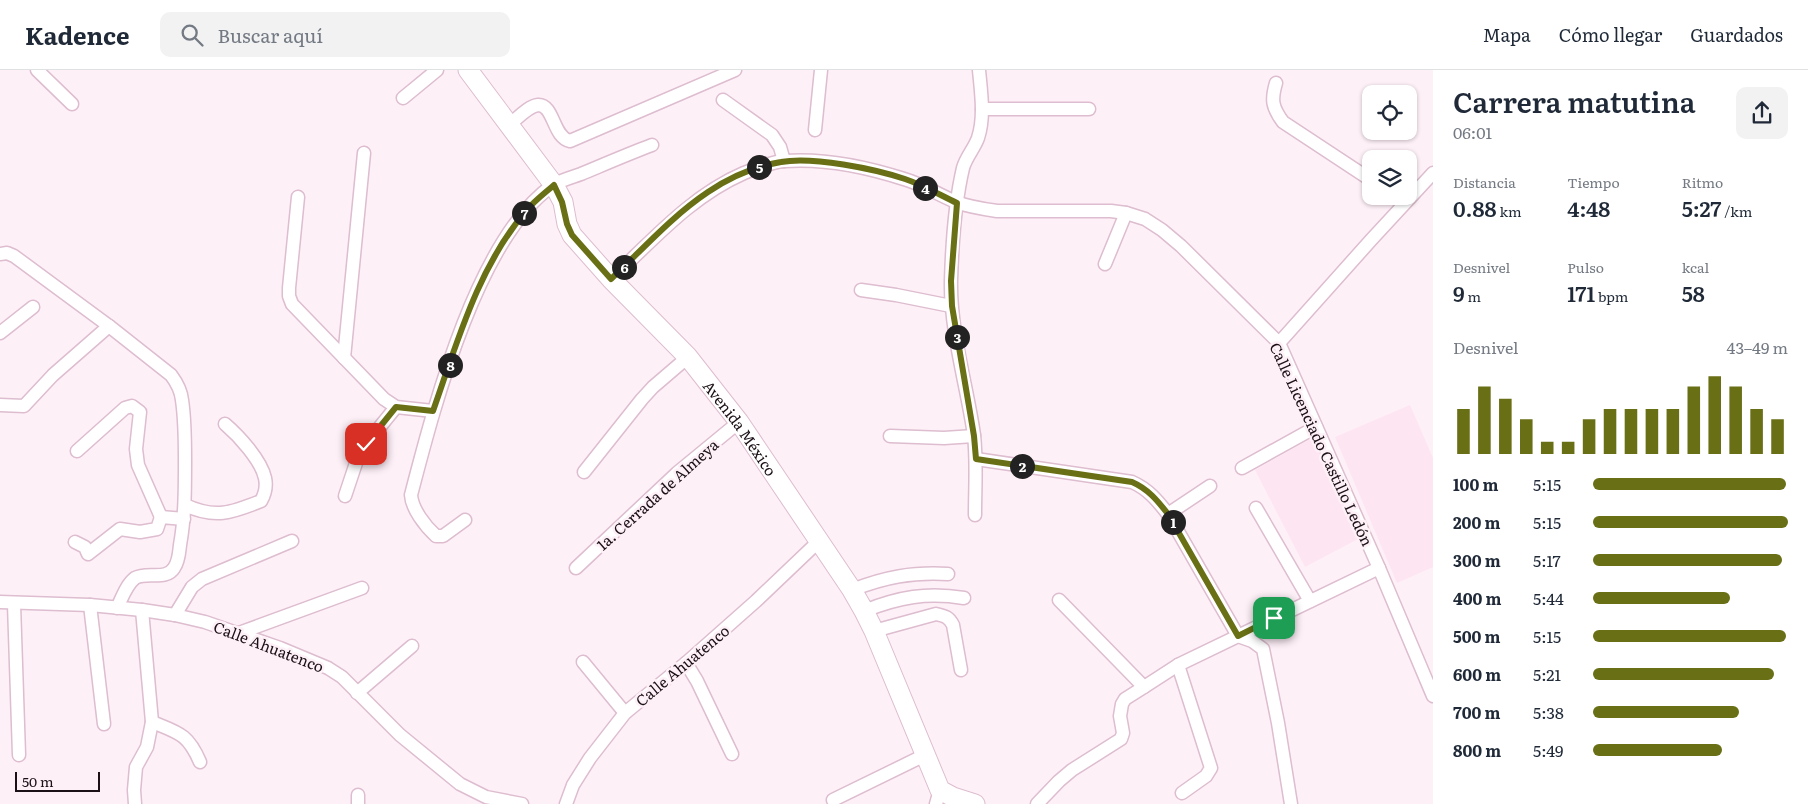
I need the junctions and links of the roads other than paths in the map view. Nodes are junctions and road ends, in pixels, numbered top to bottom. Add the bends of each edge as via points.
1 (37, 70) edge
2 (437, 70) edge
3 (468, 70) edge
4 (735, 70) edge
5 (821, 70) edge
6 (979, 70) edge
7 (1276, 83) dead end
8 (403, 98) dead end
9 (724, 100) dead end
10 (72, 104) dead end
11 (982, 109) junction
12 (1089, 109) dead end
13 (509, 125) junction
14 (815, 130) dead end
15 (652, 145) dead end
16 (364, 152) dead end
17 (784, 161) junction
18 (1433, 173) edge
19 (1362, 174) edge
20 (554, 185) junction
21 (1417, 186) edge
22 (298, 197) dead end
23 (957, 203) junction
24 (1396, 205) edge
25 (1126, 213) junction
26 (0, 254) edge
27 (1105, 264) dead end
28 (611, 279) junction
29 (861, 290) dead end
30 (33, 306) dead end
31 (952, 306) junction
32 (109, 326) junction
33 (0, 333) edge
34 (1279, 343) junction
35 (688, 357) junction
36 (344, 358) junction
37 (0, 405) edge
38 (396, 407) junction
39 (433, 411) junction
40 (739, 422) junction
41 (225, 424) dead end
42 (1316, 427) junction
43 (890, 436) dead end
44 (974, 436) junction
45 (77, 451) dead end
46 (976, 459) junction
47 (1242, 468) dead end
48 (584, 472) dead end
49 (1210, 486) dead end
50 (345, 496) dead end
51 (185, 505) junction
52 (1256, 508) dead end
53 (1168, 514) junction
54 (975, 515) dead end
55 (161, 517) junction
56 (184, 519) junction
57 (465, 520) dead end
58 (292, 541) dead end
59 (819, 541) junction
60 (75, 542) dead end
61 (576, 568) dead end
62 (1379, 568) junction
63 (948, 574) dead end
64 (362, 588) dead end
65 (852, 590) junction
66 (964, 598) dead end
67 (1058, 600) dead end
68 (1310, 601) junction
69 (0, 602) edge
70 (14, 604) junction
71 (90, 605) junction
72 (117, 608) junction
73 (142, 610) junction
74 (864, 611) junction
75 (175, 615) junction
76 (874, 631) junction
77 (239, 633) junction
78 (1238, 636) junction
79 (412, 646) dead end
80 (583, 662) dead end
81 (686, 663) junction
82 (1178, 664) junction
83 (961, 670) dead end
84 (1144, 686) junction
85 (357, 693) junction
86 (1433, 696) edge
87 (625, 713) junction
88 (152, 722) junction
89 (104, 724) dead end
90 (732, 754) dead end
91 (19, 755) dead end
92 (926, 755) junction
93 (200, 762) dead end
94 (1182, 793) dead end
95 (938, 797) edge
96 (833, 800) dead end
97 (135, 804) edge
98 (522, 804) edge
99 (566, 804) edge
100 (976, 804) edge
101 (1037, 804) edge
102 (1291, 804) edge

1 - 10 street
2 - 8 street
3 - 13 main road, Avenida México
4 - 13 street via 570,141 563,139 543,106 531,108
5 - 14 street
6 - 11 street
7 - 19 street via 1272,97 1275,111 1283,122
9 - 17 street via 772,135
11 - 12 street
11 - 23 street via 981,128 963,168
13 - 20 main road, Avenida México
15 - 20 street
16 - 36 street
17 - 23 street, Calle Licenciado Castillo Ledón via 820,162 870,170 907,179
17 - 28 street, Calle Licenciado Castillo Ledón via 760,167 709,191 686,208
18 - 21 street
20 - 28 main road, Avenida México via 572,235
20 - 39 street via 513,226 484,277
22 - 36 street via 288,288 292,304
23 - 25 street, Calle Licenciado Castillo Ledón via 997,211
23 - 31 street
24 - 34 street
25 - 27 street
25 - 34 street, Calle Licenciado Castillo Ledón via 1145,219 1181,246
26 - 32 street via 14,256
28 - 35 main road, Avenida México
29 - 31 street
30 - 33 street
31 - 44 street
32 - 37 street via 53,375 24,406
32 - 51 street via 172,375 178,386 185,440
34 - 42 street, Calle Licenciado Castillo Ledón
35 - 40 main road, Avenida México
35 - 48 street via 642,399
36 - 38 street
38 - 39 street
38 - 50 street via 362,450
39 - 57 street via 411,495 413,504 439,537
40 - 59 main road, Avenida México
40 - 61 street, 1a. Cerrada de Almeya via 677,473
41 - 51 street via 237,434 259,464 265,478 264,496 261,501 230,512 211,514
42 - 47 street
42 - 62 street, Calle Licenciado Castillo Ledón
43 - 44 street
44 - 46 street
45 - 55 street via 125,408 136,408 140,412 136,449 138,465
46 - 53 street via 1132,482 1154,496
46 - 54 street
49 - 53 street
51 - 56 street
52 - 68 street
53 - 78 street
55 - 56 street
55 - 60 street via 157,529 140,532 120,529 88,554 85,547
56 - 72 street via 175,567 166,574 137,577 126,589
58 - 75 street via 202,579 192,587
59 - 65 main road, Avenida México
59 - 81 street, Calle Ahuatenco
62 - 68 street
62 - 86 street, Calle Licenciado Castillo Ledón
63 - 65 street via 892,577
64 - 77 street
65 - 74 main road, Avenida México
66 - 74 street via 922,595 900,598
67 - 84 street
68 - 78 street
69 - 70 street, Calle Ahuatenco
70 - 71 street, Calle Ahuatenco
70 - 91 street
71 - 72 street, Calle Ahuatenco
71 - 89 street
72 - 73 street, Calle Ahuatenco
73 - 75 street, Calle Ahuatenco
73 - 88 street
74 - 76 main road, Avenida México
75 - 77 street, Calle Ahuatenco
76 - 83 street via 936,614 944,616 953,625
76 - 92 main road, Avenida México
77 - 85 street, Calle Ahuatenco via 328,668
78 - 82 street
78 - 102 street via 1263,649
79 - 85 street
80 - 87 street
81 - 87 street, Calle Ahuatenco
81 - 90 street
82 - 84 street
82 - 94 street via 1211,768 1206,776
84 - 101 street via 1122,704 1121,739 1072,770
85 - 98 street, Calle Ahuatenco via 460,784 486,797
87 - 99 street, Calle Ahuatenco via 590,758 573,785
88 - 93 street via 181,734
88 - 97 street via 147,747 136,767
92 - 95 main road, Avenida México
92 - 96 street
95 - 100 main road, Avenida México via 953,797

